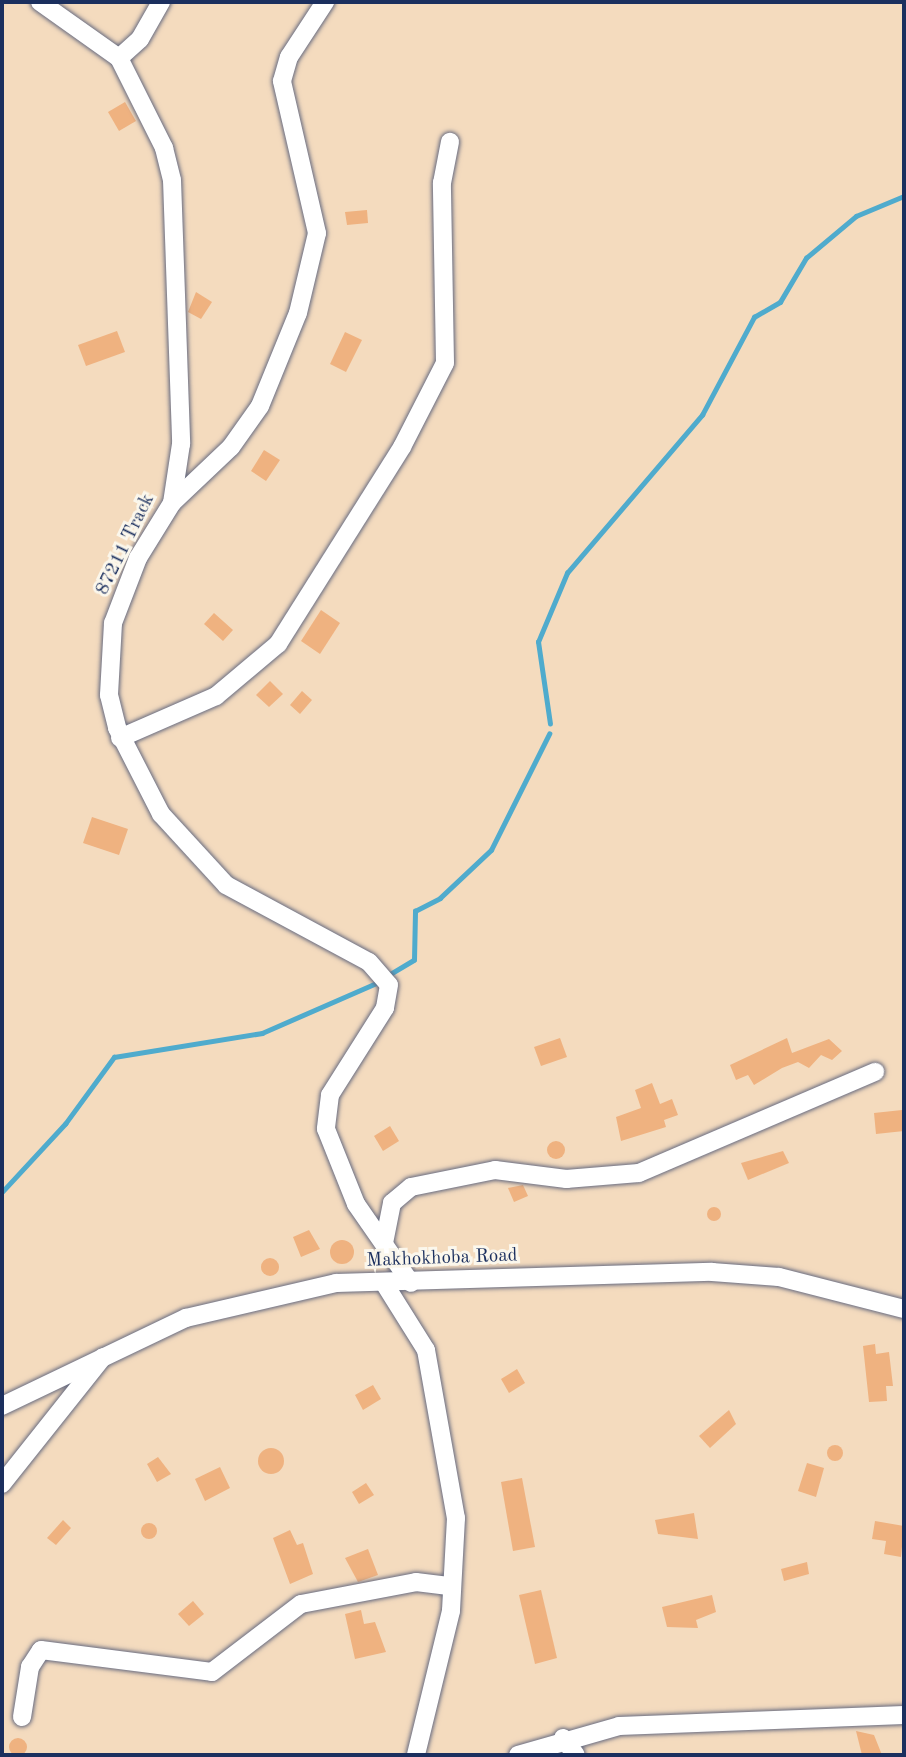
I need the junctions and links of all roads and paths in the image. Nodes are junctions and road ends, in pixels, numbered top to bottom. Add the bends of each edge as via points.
1 (40, 2) edge
2 (161, 2) edge
3 (325, 2) edge
4 (119, 58) junction
5 (450, 142) dead end
6 (172, 503) junction
7 (120, 738) junction
8 (875, 1072) dead end
9 (384, 1243) junction
10 (384, 1283) junction
11 (411, 1283) junction
12 (904, 1309) edge
13 (103, 1357) junction
14 (2, 1406) edge
15 (2, 1484) edge
16 (451, 1586) junction
17 (904, 1715) edge
18 (22, 1717) dead end
19 (563, 1738) junction
20 (422, 1751) edge
21 (518, 1755) edge
22 (576, 1755) edge

1 - 4 street, 87211 Track
2 - 4 street via 140,39
3 - 6 street via 289,57 282,81 317,233 298,313 260,407 231,447
4 - 6 street, 87211 Track via 164,148 172,180 171,273 183,396
5 - 7 street via 442,183 445,363 402,447 278,645 216,696
6 - 7 street, 87211 Track via 138,558 113,624 109,695
7 - 9 street, 87211 Track via 161,814 226,885 385,979 385,1008 330,1095 326,1129 344,1183
8 - 9 street via 639,1173 566,1179 495,1170 411,1187 392,1203
9 - 11 street, 87211 Track
10 - 11 street, Makhokhoba Road
10 - 13 street, Makhokhoba Road via 324,1284 242,1300
10 - 16 street via 429,1361 456,1518
11 - 12 street, Makhokhoba Road via 712,1272 779,1277
13 - 14 street, Makhokhoba Road
13 - 15 street
16 - 18 street via 416,1582 301,1604 212,1672 41,1650 30,1667
16 - 20 street
17 - 19 street via 650,1723
19 - 21 street
19 - 22 street

